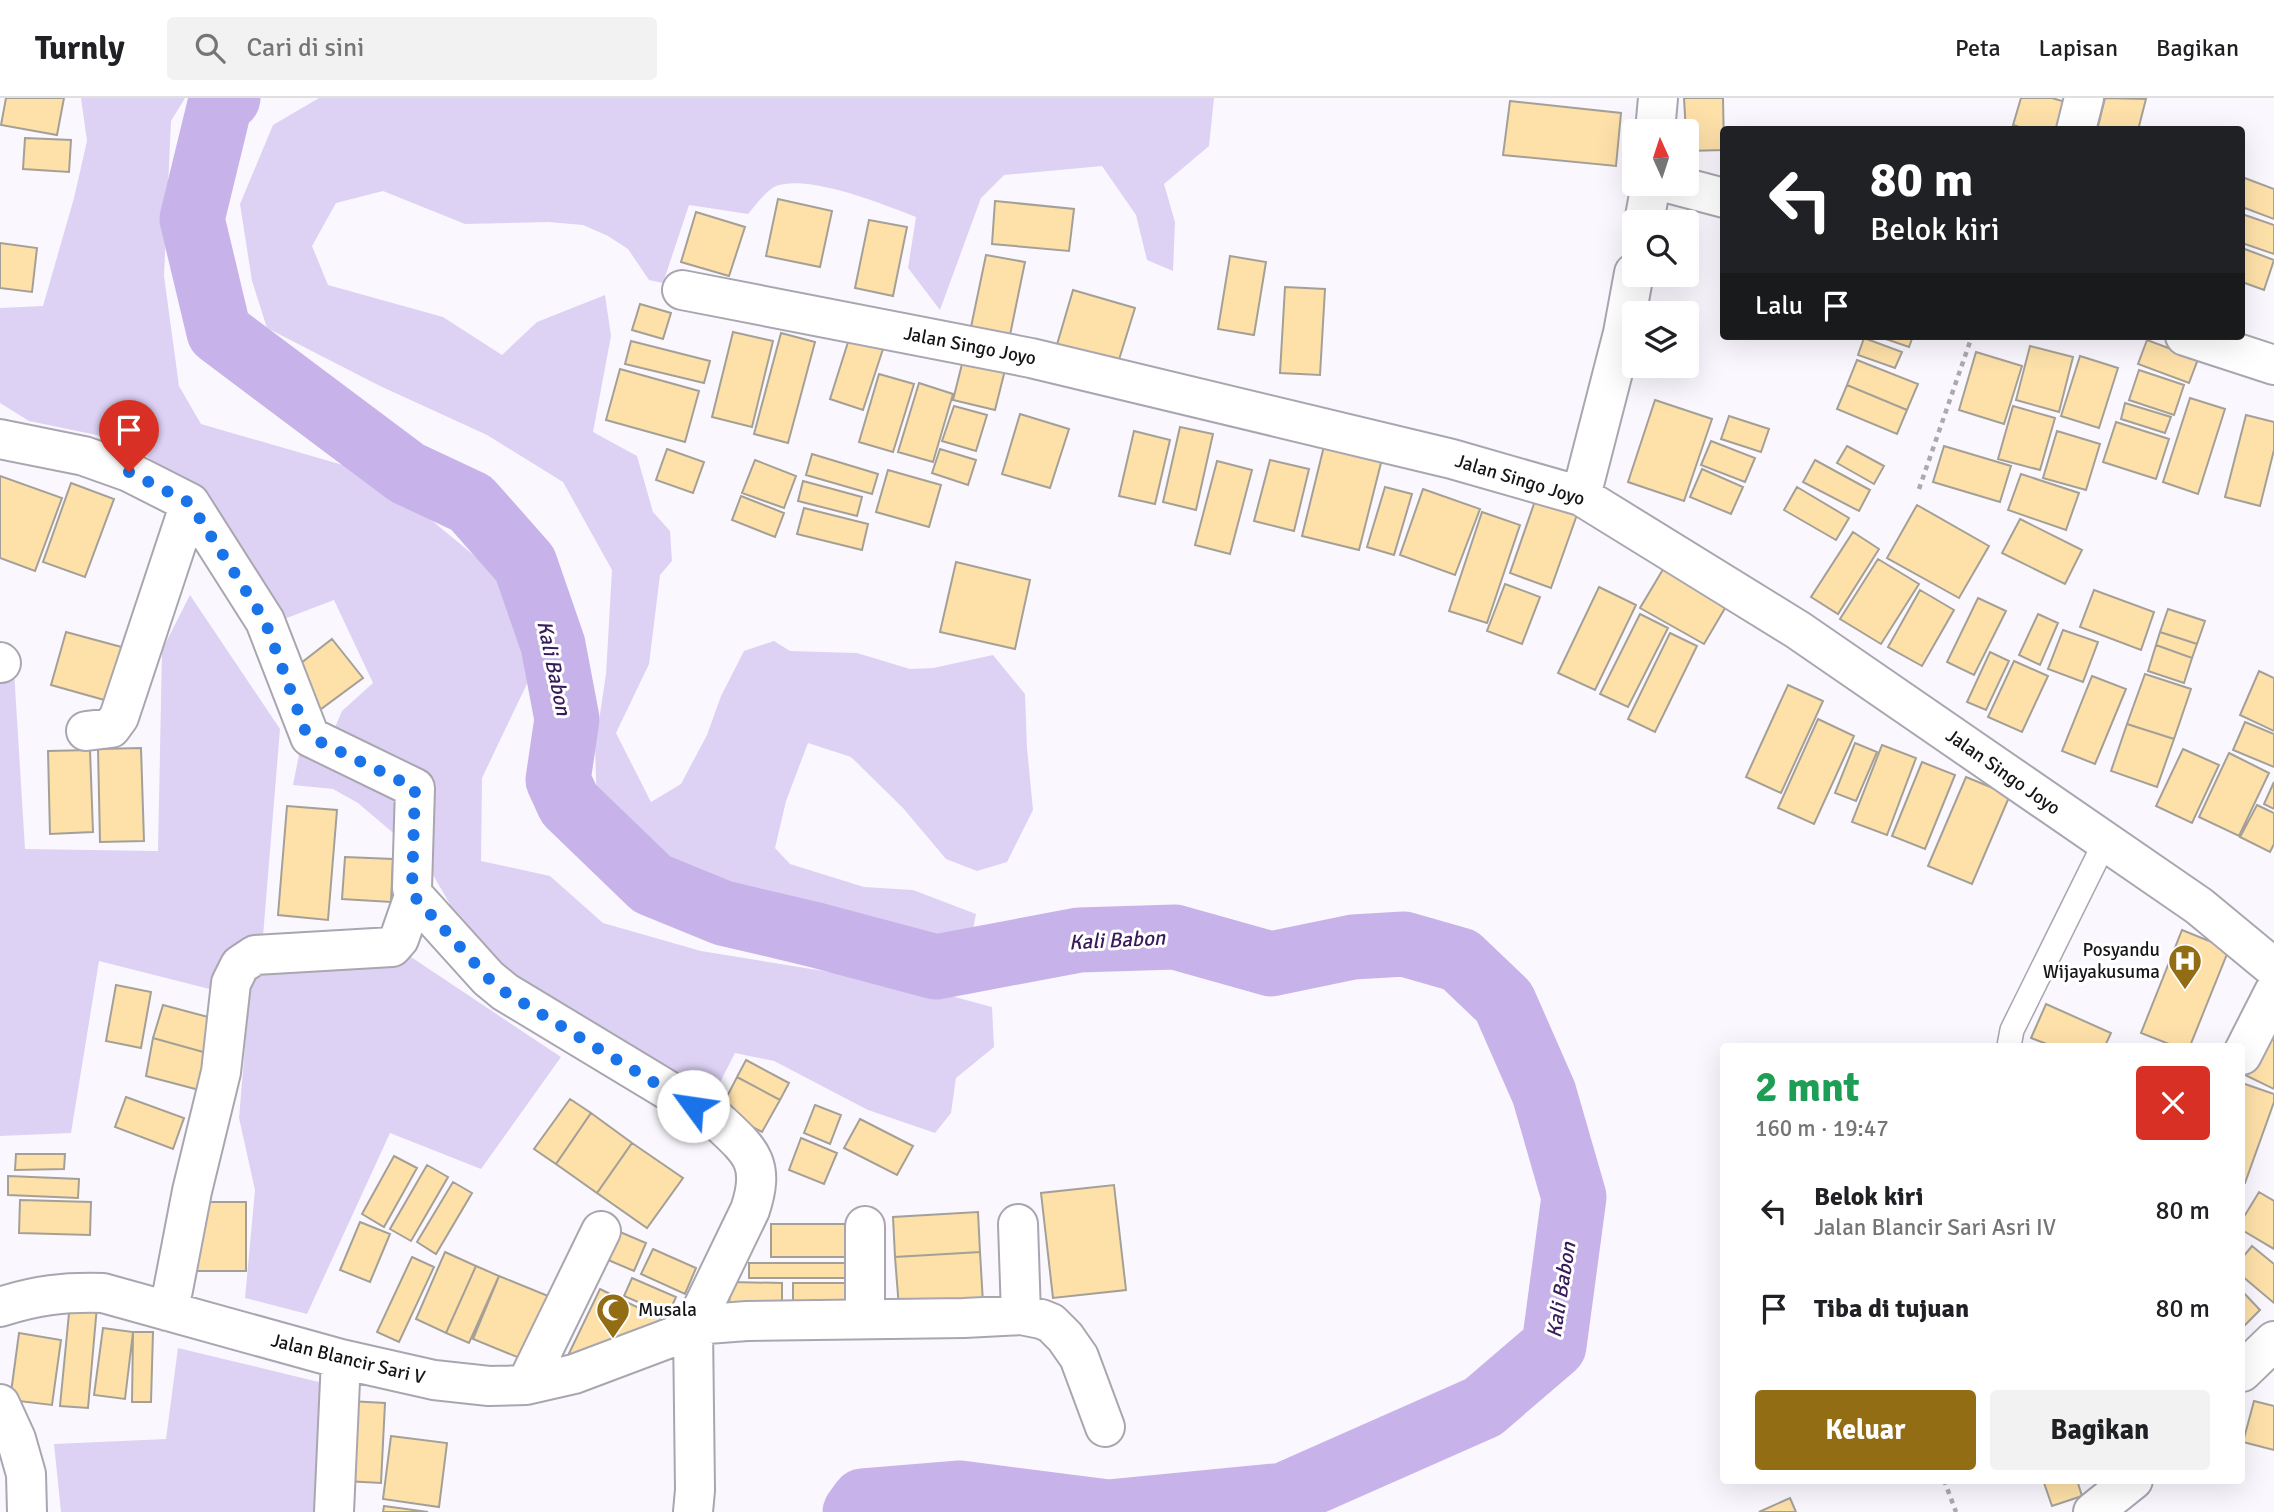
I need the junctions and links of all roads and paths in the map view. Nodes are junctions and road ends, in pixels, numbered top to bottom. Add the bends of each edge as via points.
1 (1658, 98) edge
2 (2084, 98) edge
3 (1657, 119) edge
4 (2077, 126) edge
5 (1699, 191) edge
6 (1720, 197) edge
7 (1631, 287) edge
8 (682, 290) dead end
9 (1971, 340) edge
10 (2197, 340) edge
11 (2274, 365) edge
12 (0, 439) edge
13 (1919, 489) dead end
14 (1581, 496) junction
15 (190, 503) junction
16 (86, 731) dead end
17 (2105, 842) junction
18 (414, 896) junction
19 (2274, 968) edge
20 (2274, 992) edge
21 (2010, 1043) edge
22 (2245, 1049) edge
23 (1018, 1224) dead end
24 (865, 1226) dead end
25 (601, 1231) dead end
26 (0, 1307) edge
27 (167, 1311) junction
28 (1021, 1315) junction
29 (865, 1319) junction
30 (693, 1328) junction
31 (2274, 1341) edge
32 (341, 1360) junction
33 (2245, 1370) edge
34 (526, 1385) junction
35 (0, 1404) edge
36 (1105, 1427) dead end
37 (1946, 1484) edge
38 (2128, 1484) edge
39 (27, 1512) edge
40 (334, 1512) edge
41 (693, 1512) edge
42 (1956, 1512) edge
43 (2093, 1512) edge

1 - 3 street
2 - 4 street
5 - 6 street
7 - 14 street
8 - 14 street, Jalan Singo Joyo via 1031,358 1452,459
9 - 13 path
10 - 11 street
12 - 15 street via 84,456 129,472
14 - 17 street, Jalan Singo Joyo via 1798,630
15 - 16 street via 119,717 111,728
15 - 18 street via 265,621 310,737 415,788
17 - 19 street, Jalan Singo Joyo via 2199,906
17 - 21 lane
18 - 27 street via 392,947 255,955 240,965 231,983 221,1072
18 - 30 street via 505,992 716,1120 746,1147 758,1179 757,1190
20 - 22 street
23 - 28 street
24 - 29 street
25 - 34 street
26 - 27 street, Jalan Blancir Sari V via 35,1296 103,1293
27 - 32 street, Jalan Blancir Sari V
28 - 29 street, Jalan Blancir Sari V
28 - 36 street via 1041,1319 1065,1337 1079,1357
29 - 30 street, Jalan Blancir Sari V via 747,1321
30 - 34 street, Jalan Blancir Sari V via 575,1374
30 - 41 street
31 - 33 street
32 - 34 street, Jalan Blancir Sari V via 434,1380
32 - 40 street
35 - 39 street via 26,1474
37 - 42 path
38 - 43 street

